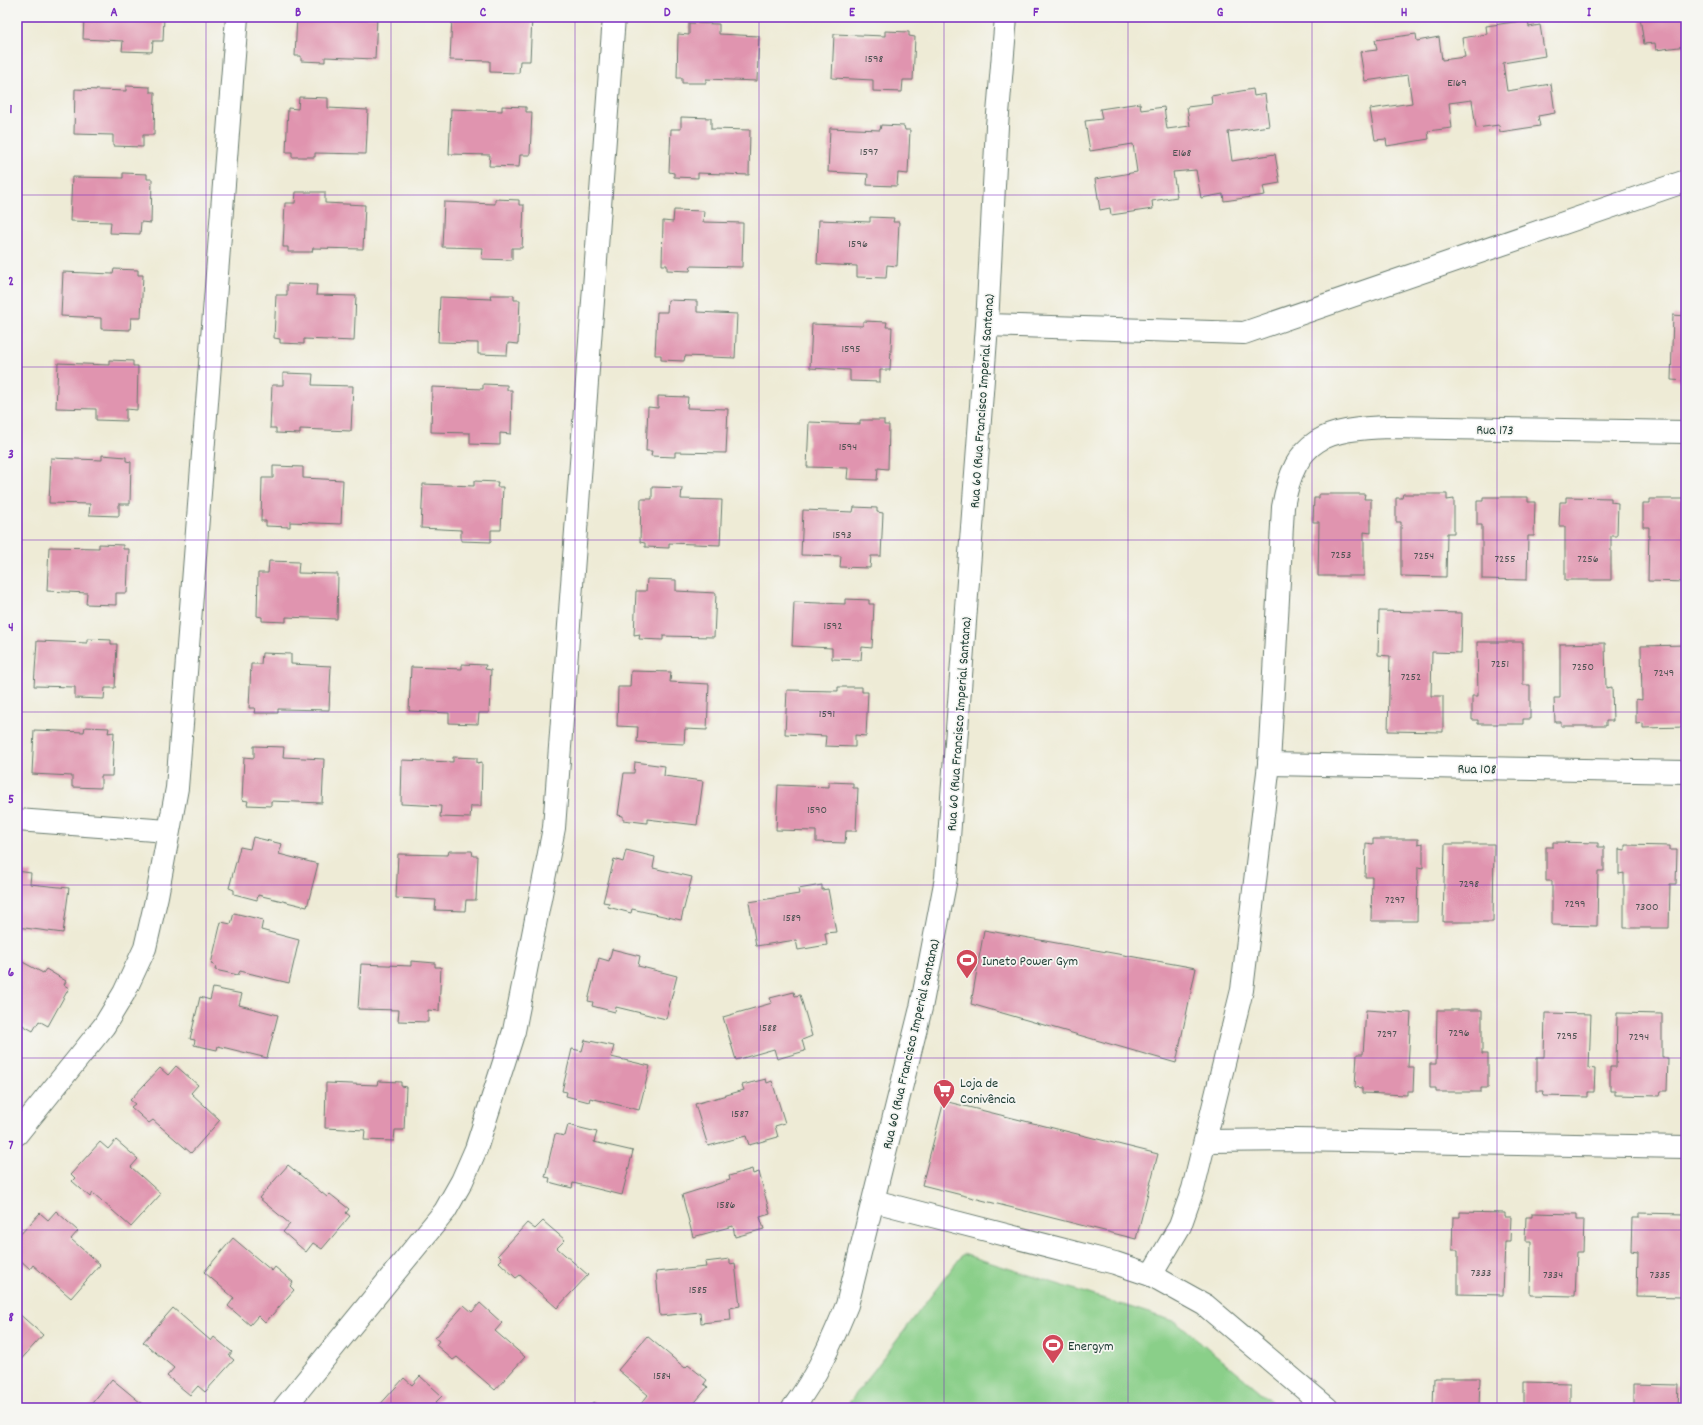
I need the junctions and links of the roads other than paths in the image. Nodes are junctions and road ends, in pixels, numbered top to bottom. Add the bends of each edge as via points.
1 (236, 17) edge
2 (614, 17) edge
3 (1006, 17) edge
4 (1686, 181) edge
5 (987, 325) junction
6 (1686, 432) edge
7 (1269, 764) junction
8 (1686, 772) edge
9 (17, 820) edge
10 (168, 831) junction
11 (17, 1134) edge
12 (1206, 1141) junction
13 (1686, 1147) edge
14 (874, 1201) junction
15 (1151, 1274) junction
16 (284, 1408) edge
17 (793, 1408) edge
18 (1327, 1408) edge

1 - 10 street via 177,788
2 - 16 street via 554,828 514,1031 476,1149 445,1211
3 - 5 street, Rua 60 (Rua Francisco Imperial Santana) via 997,126
4 - 5 street via 1244,333
5 - 14 street, Rua 60 (Rua Francisco Imperial Santana) via 946,878 921,1008
6 - 7 street, Rua 173 via 1359,428 1331,435 1308,448 1290,476 1283,507
7 - 8 street, Rua 108
7 - 12 street via 1242,990
9 - 10 street
10 - 11 street via 145,948 124,993 104,1026
12 - 13 street via 1295,1140
12 - 15 street via 1180,1226
14 - 15 street
14 - 17 street, Rua 60 (Rua Francisco Imperial Santana) via 847,1305 829,1349 806,1392
15 - 18 street via 1205,1305

